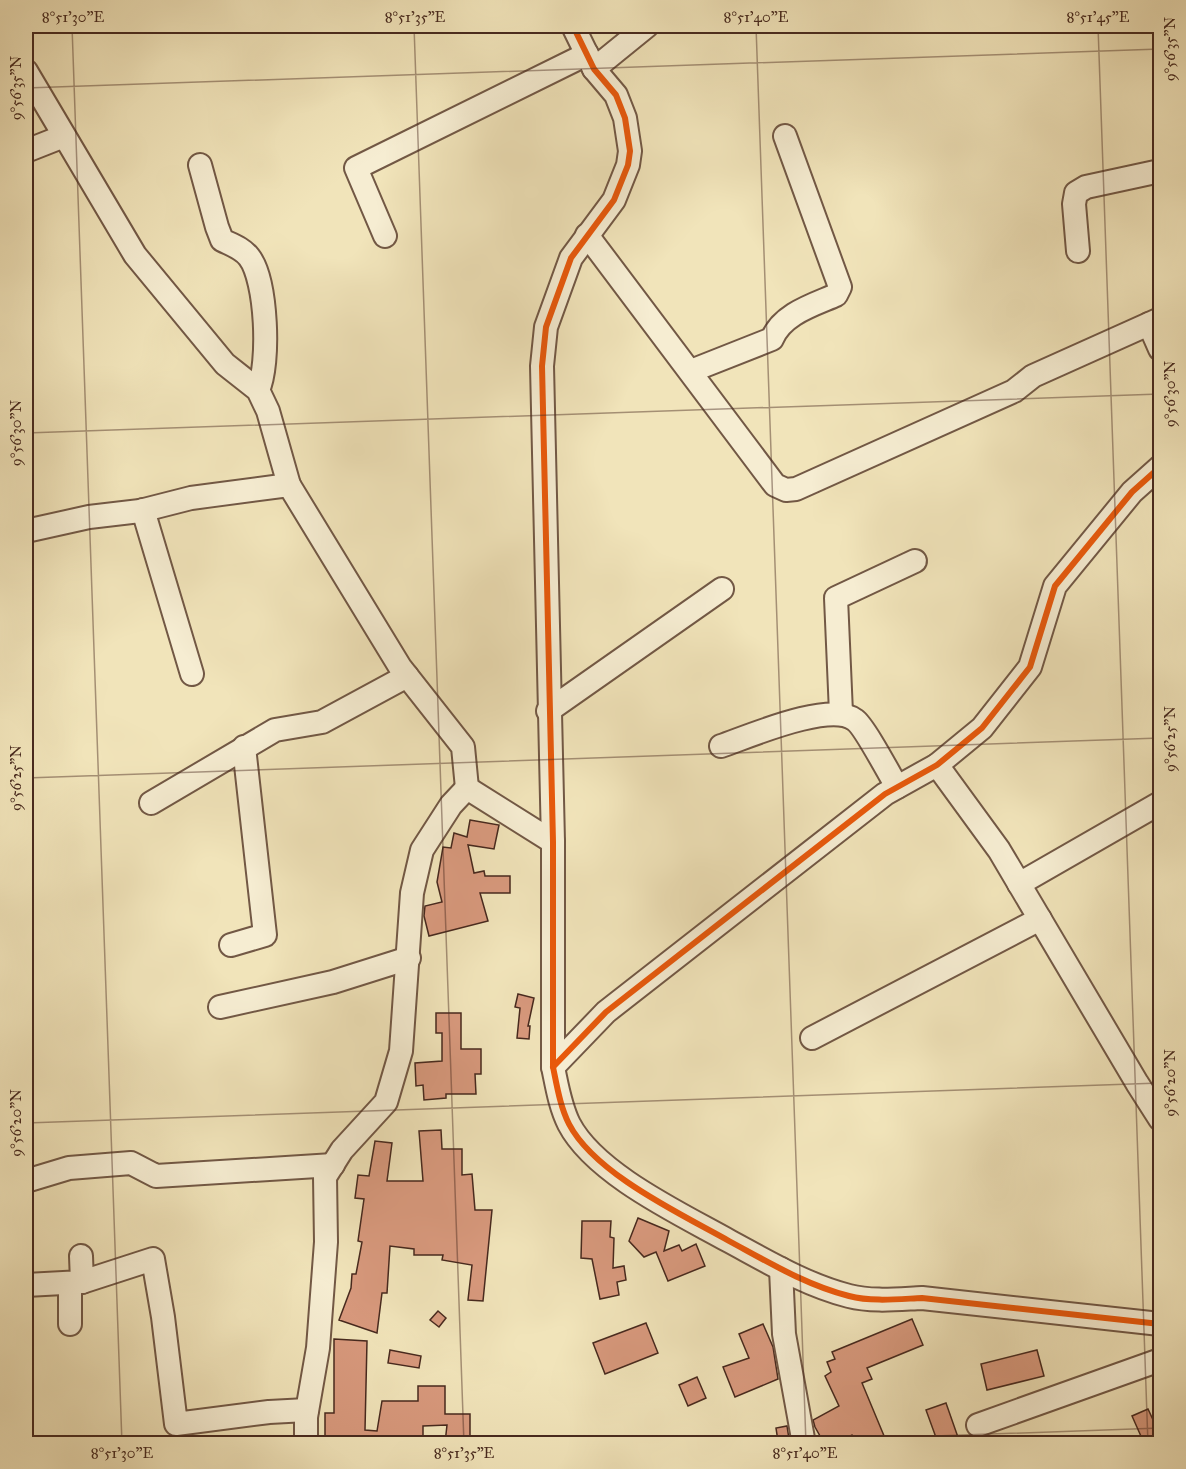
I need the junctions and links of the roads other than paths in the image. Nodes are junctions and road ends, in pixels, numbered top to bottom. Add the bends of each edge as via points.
1 (573, 26) edge
2 (647, 26) edge
3 (590, 61) junction
4 (26, 71) edge
5 (64, 136) junction
6 (785, 136) dead end
7 (26, 151) edge
8 (200, 165) dead end
9 (1161, 171) edge
10 (587, 235) junction
11 (385, 236) dead end
12 (1078, 251) dead end
13 (1155, 321) edge
14 (1161, 349) edge
15 (691, 371) junction
16 (258, 390) junction
17 (1161, 467) edge
18 (289, 485) junction
19 (143, 510) junction
20 (26, 531) edge
21 (915, 561) dead end
22 (722, 589) dead end
23 (192, 674) dead end
24 (407, 676) junction
25 (548, 711) junction
26 (841, 713) junction
27 (722, 746) dead end
28 (244, 747) junction
29 (937, 765) junction
30 (467, 788) junction
31 (897, 788) junction
32 (151, 803) dead end
33 (1161, 803) edge
34 (553, 842) junction
35 (1019, 884) junction
36 (1040, 919) junction
37 (231, 945) dead end
38 (409, 958) junction
39 (220, 1006) dead end
40 (812, 1038) dead end
41 (554, 1067) junction
42 (1161, 1119) edge
43 (333, 1165) junction
44 (26, 1181) edge
45 (81, 1256) dead end
46 (781, 1269) junction
47 (76, 1282) junction
48 (26, 1285) edge
49 (70, 1324) dead end
50 (1161, 1324) edge
51 (1161, 1360) edge
52 (307, 1410) junction
53 (978, 1425) dead end
54 (306, 1443) edge
55 (804, 1443) edge

1 - 3 street
2 - 3 street
3 - 10 street via 616,95 625,118 630,151 614,200
3 - 11 street via 356,168
4 - 5 street
5 - 7 street
5 - 16 street via 135,255 225,364
6 - 15 street via 840,287 836,295 797,313 776,328 772,339
8 - 16 street via 222,240 239,247 258,270 265,310 264,379
9 - 12 street via 1086,187 1076,193
10 - 15 street
10 - 25 street via 571,258 555,299 546,327 542,366
13 - 14 street
13 - 15 street via 1034,376 1014,391 796,489 775,485
16 - 18 street
17 - 29 street via 1132,492 1055,586 1030,667 982,728
18 - 19 street via 191,498
18 - 24 street
19 - 20 street
19 - 23 street
21 - 26 street via 836,598
22 - 25 street
24 - 28 street via 322,722 275,730
24 - 30 street via 463,747
25 - 34 street
26 - 27 street via 791,721
26 - 31 street via 857,720
28 - 32 street
28 - 37 street via 265,935
29 - 31 street
29 - 35 street
30 - 34 street
30 - 38 street via 422,850 412,892
31 - 41 street via 606,1012
33 - 35 street
34 - 41 street
35 - 36 street
36 - 40 street
36 - 42 street
38 - 39 street via 333,982
38 - 43 street via 401,1051 386,1101
41 - 46 street via 570,1125 606,1166 659,1203
43 - 44 street via 156,1176 131,1163 69,1168
43 - 52 street via 326,1177 326,1242 318,1348
45 - 47 street
46 - 50 street via 851,1297 922,1298
46 - 55 street via 784,1334
47 - 48 street
47 - 49 street
47 - 52 street via 153,1259 176,1424
51 - 53 street
52 - 54 street

